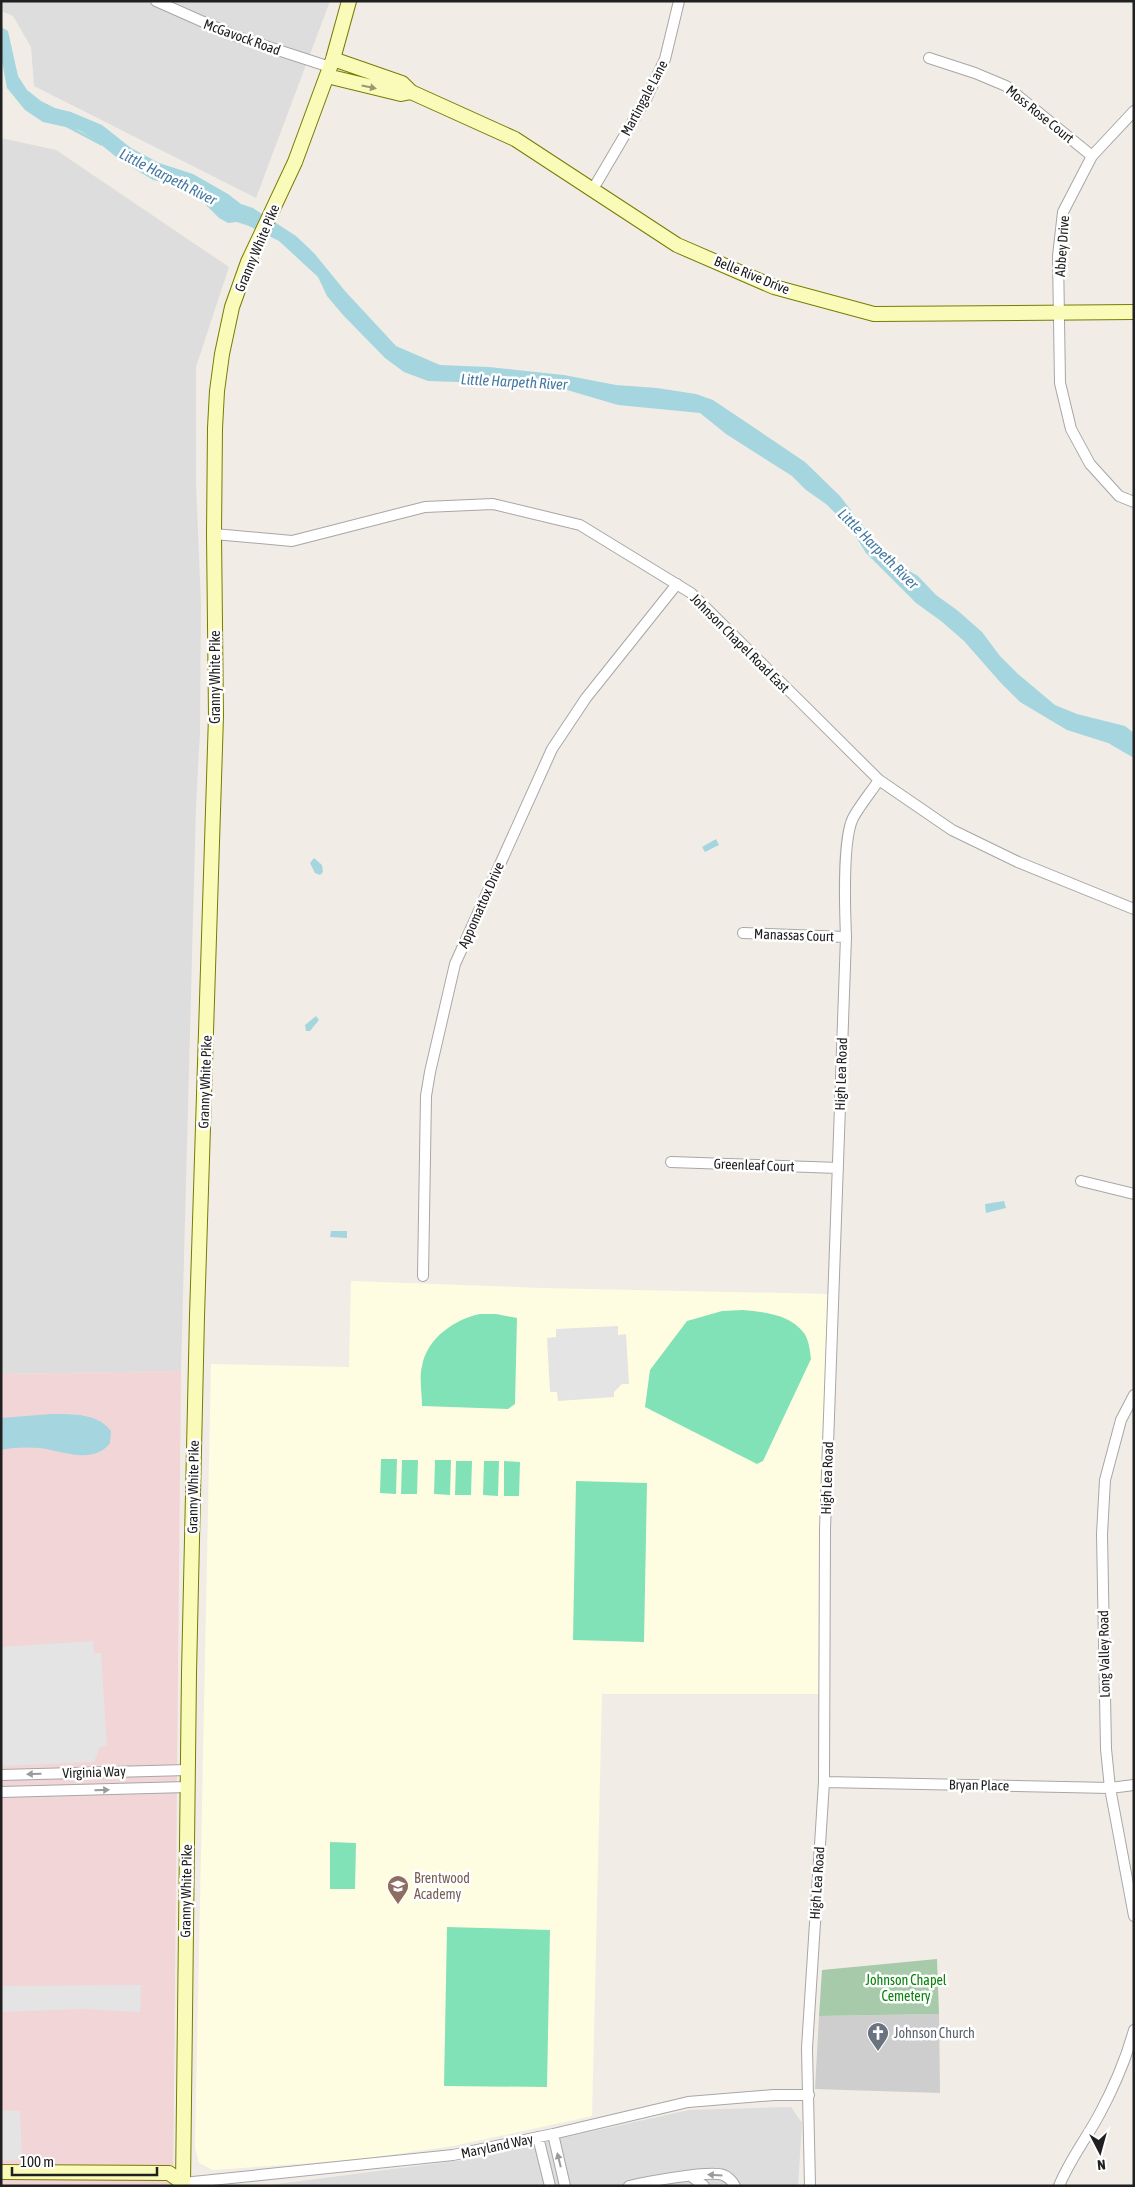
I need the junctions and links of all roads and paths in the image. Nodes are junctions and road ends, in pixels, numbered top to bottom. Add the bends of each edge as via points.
1 (156, 1) edge
2 (349, 1) edge
3 (679, 1) edge
4 (929, 58) dead end
5 (330, 67) junction
6 (1134, 111) edge
7 (1092, 156) junction
8 (593, 189) junction
9 (1134, 312) edge
10 (1059, 314) junction
11 (1134, 502) edge
12 (214, 534) junction
13 (677, 584) junction
14 (879, 780) junction
15 (1134, 909) edge
16 (743, 933) dead end
17 (846, 937) junction
18 (671, 1162) dead end
19 (838, 1168) junction
20 (1081, 1181) dead end
21 (1134, 1194) edge
22 (423, 1276) dead end
23 (1134, 1395) edge
24 (187, 1770) junction
25 (1, 1775) edge
26 (824, 1782) junction
27 (1134, 1785) edge
28 (187, 1787) junction
29 (1110, 1788) junction
30 (1, 1792) edge
31 (1134, 1916) edge
32 (1134, 2030) edge
33 (809, 2095) junction
34 (553, 2134) junction
35 (538, 2137) junction
36 (1, 2172) edge
37 (690, 2176) junction
38 (181, 2185) edge
39 (550, 2186) edge
40 (565, 2186) edge
41 (629, 2186) edge
42 (704, 2186) edge
43 (735, 2186) edge
44 (810, 2186) edge
45 (1059, 2186) edge

1 - 5 street, McGavock Road via 235,36
2 - 5 main road, Granny White Pike
3 - 8 street, Martingale Lane via 666,60
4 - 7 street, Moss Rose Court via 975,72 1006,86
5 - 8 main road, Belle Rive Drive via 402,83 411,92 515,139
5 - 12 main road, Granny White Pike via 295,162 248,262 232,307 222,354 215,428
6 - 7 street, Abbey Drive
7 - 10 street, Abbey Drive via 1062,212 1058,256
8 - 10 main road, Belle Rive Drive via 677,244 774,287 862,311 874,314
9 - 10 main road, Belle Rive Drive
10 - 11 street, Abbey Drive via 1060,383 1071,429 1090,464 1119,496
12 - 13 street, Johnson Chapel Road East via 292,541 425,507 493,504 580,524
12 - 24 main road, Granny White Pike via 216,716
13 - 14 street, Johnson Chapel Road East via 691,593
13 - 22 street, Appomattox Drive via 586,698 552,749 455,964 426,1096
14 - 15 street, Johnson Chapel Road East via 952,830 1018,862
14 - 17 street, High Lea Road via 852,820 845,889
16 - 17 street, Manassas Court
17 - 19 street, High Lea Road
18 - 19 street, Greenleaf Court
19 - 26 street, High Lea Road via 825,1529
20 - 21 street
23 - 29 street, Long Valley Road via 1121,1420 1105,1480 1102,1534 1104,1682
24 -> 25 street, Virginia Way
24 - 28 main road, Granny White Pike
26 - 29 street, Bryan Place
26 - 33 street, High Lea Road via 807,2048
27 - 29 street, Bryan Place
30 -> 28 street, Virginia Way
28 - 38 main road, Granny White Pike
29 - 31 street, Long Valley Road
32 - 45 street via 1100,2114
33 - 34 street, Maryland Way via 688,2102
33 - 44 street, High Lea Road
34 - 35 street, Maryland Way
40 -> 34 street
35 - 38 street, Maryland Way via 452,2155
35 - 39 street
36 - 38 main road via 169,2173
37 - 41 street
37 - 42 street
43 -> 37 street via 729,2178 718,2174

